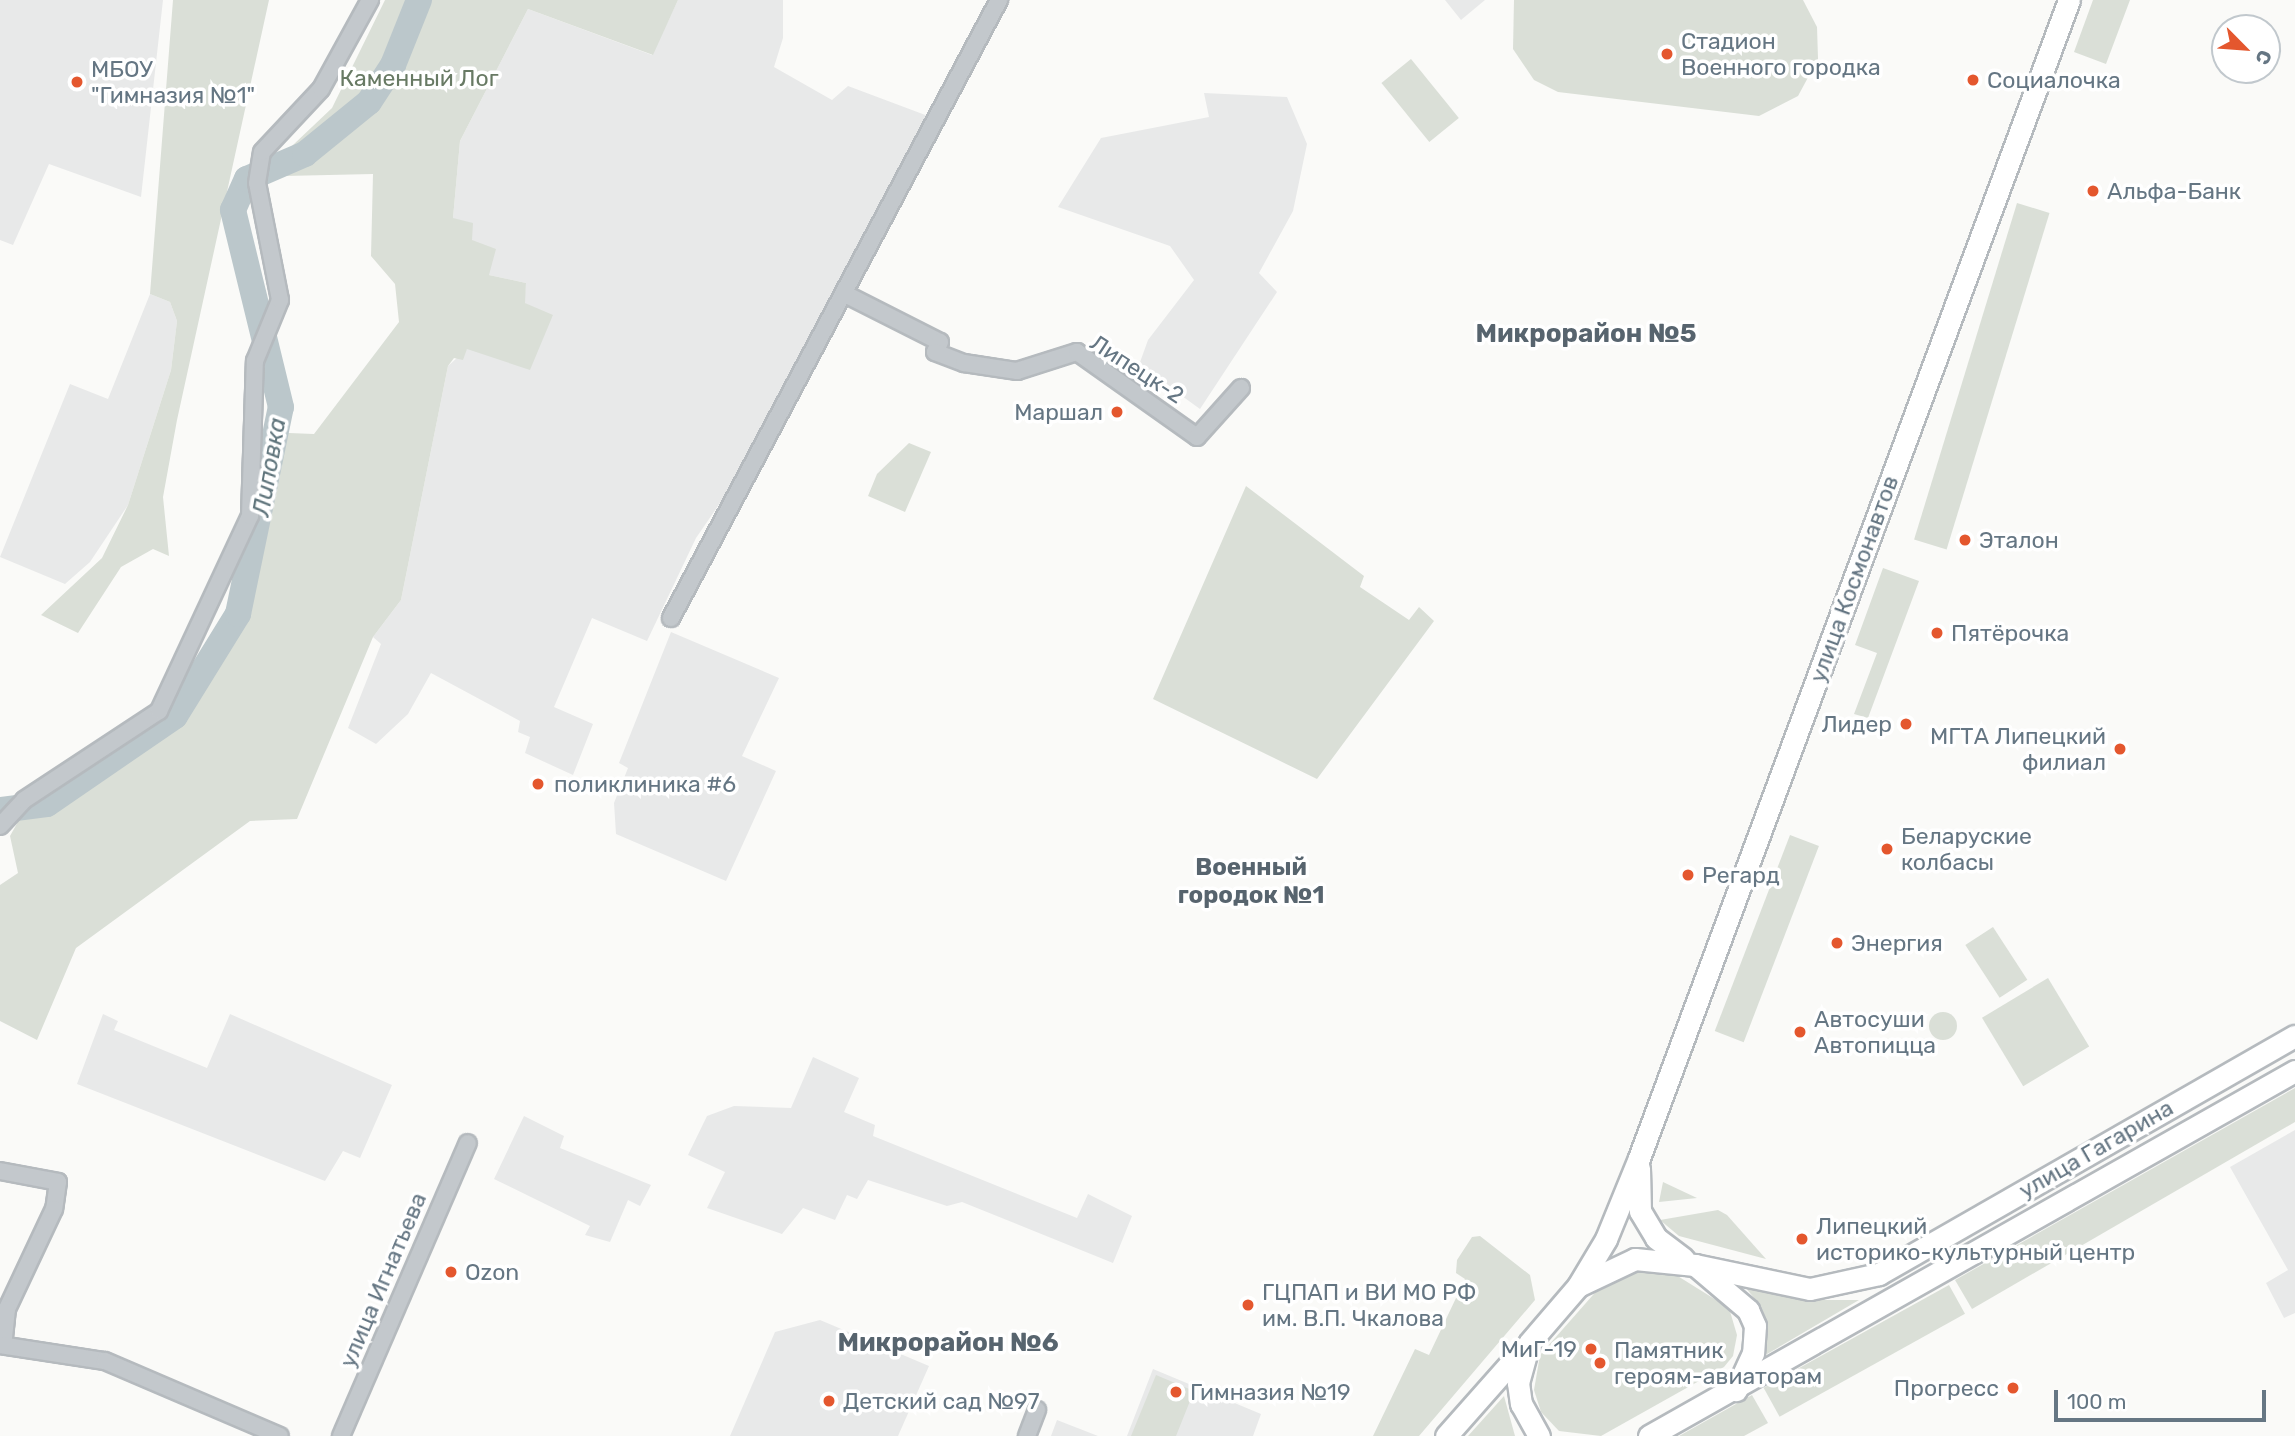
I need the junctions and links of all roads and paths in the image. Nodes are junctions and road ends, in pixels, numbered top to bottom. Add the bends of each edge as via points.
1 (370, 0) edge
2 (999, 0) edge
3 (2069, 0) edge
4 (845, 294) junction
5 (1241, 388) dead end
6 (671, 618) dead end
7 (6, 821) edge
8 (2295, 1036) edge
9 (2295, 1071) edge
10 (468, 1143) dead end
11 (1639, 1158) junction
12 (0, 1171) edge
13 (1693, 1264) junction
14 (1578, 1286) junction
15 (1529, 1343) junction
16 (2, 1345) edge
17 (1736, 1390) junction
18 (1037, 1410) dead end
19 (280, 1436) edge
20 (341, 1436) edge
21 (1027, 1436) edge
22 (1446, 1436) edge
23 (1539, 1436) edge
24 (1649, 1436) edge

1 - 7 street via 321,89 262,152 257,183 280,300 255,361 250,516 159,711 24,800
2 - 4 street
3 - 11 main road, улица Космонавтов
4 - 5 street, Липецк-2 via 940,342 935,352 964,363 1017,370 1077,352 1197,437
4 - 6 street
8 - 13 main road, улица Гагарина via 1879,1274 1810,1289
9 - 17 main road, улица Гагарина
10 - 20 street, улица Игнатьева
11 - 13 main road, улица Космонавтов via 1640,1211 1656,1238
11 - 14 main road, улица Космонавтов via 1606,1239
12 - 16 street via 58,1182 54,1209 7,1309
13 - 14 main road, улица Гагарина via 1635,1259
13 - 17 main road, улица Космонавтов via 1739,1299 1755,1326 1753,1353
14 - 15 main road
15 - 22 main road
15 - 23 main road via 1518,1383 1521,1404
16 - 19 street via 105,1361
17 - 24 main road, улица Гагарина
18 - 21 street

